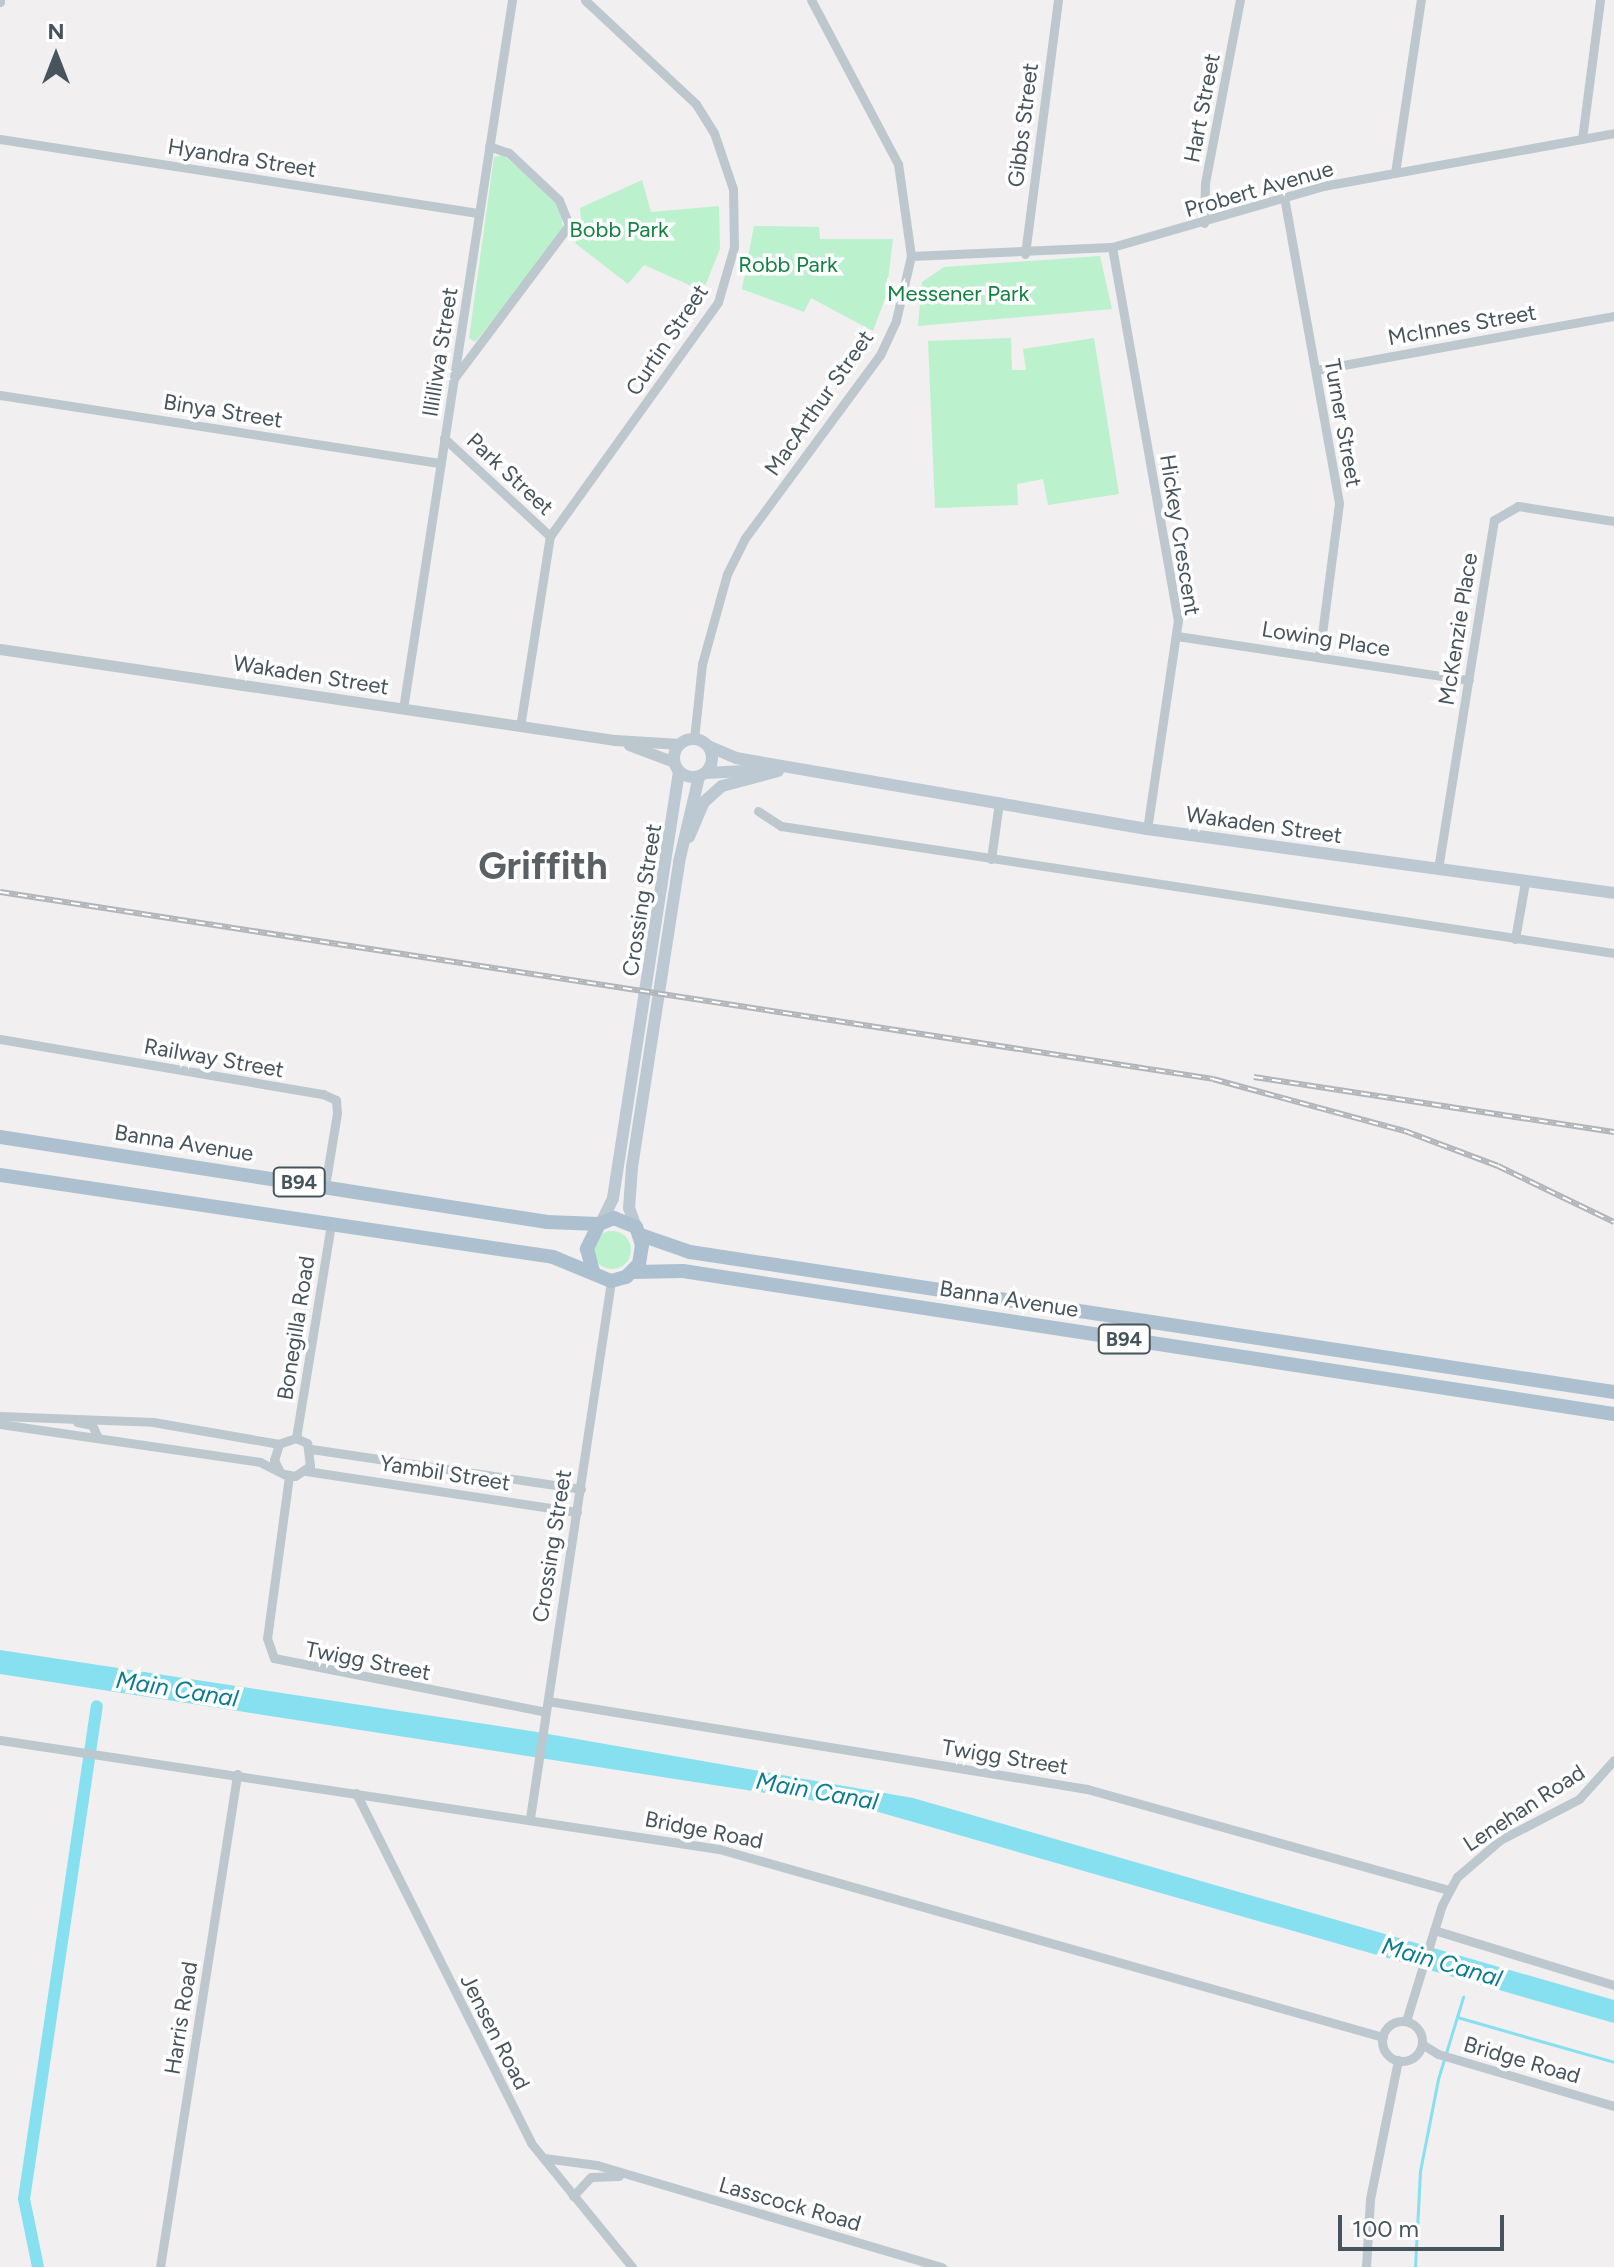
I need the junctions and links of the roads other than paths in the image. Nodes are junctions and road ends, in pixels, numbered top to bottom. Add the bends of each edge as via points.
1 (512, 0) edge
2 (585, 0) edge
3 (811, 0) edge
4 (1058, 0) edge
5 (1240, 0) edge
6 (1421, 0) edge
7 (1600, 0) edge
8 (1614, 133) edge
9 (0, 139) edge
10 (1582, 139) junction
11 (489, 146) junction
12 (1395, 173) junction
13 (1284, 197) junction
14 (479, 213) junction
15 (1204, 223) junction
16 (1112, 247) junction
17 (1025, 254) junction
18 (911, 256) junction
19 (1614, 316) edge
20 (1316, 370) junction
21 (455, 378) junction
22 (0, 395) edge
23 (444, 438) junction
24 (441, 463) junction
25 (1614, 521) edge
26 (550, 536) junction
27 (1177, 636) junction
28 (0, 649) edge
29 (1319, 656) junction
30 (1469, 680) junction
31 (403, 709) junction
32 (520, 727) junction
33 (694, 739) junction
34 (615, 740) junction
35 (680, 744) junction
36 (708, 746) junction
37 (676, 767) junction
38 (778, 771) junction
39 (814, 773) junction
40 (702, 775) junction
41 (999, 802) junction
42 (758, 811) dead end
43 (1147, 829) junction
44 (991, 859) junction
45 (679, 862) junction
46 (1438, 869) junction
47 (1525, 882) junction
48 (1614, 893) edge
49 (1515, 939) junction
50 (1614, 953) edge
51 (0, 1039) edge
52 (0, 1137) edge
53 (0, 1175) edge
54 (325, 1186) junction
55 (600, 1223) junction
56 (331, 1225) junction
57 (638, 1231) junction
58 (593, 1272) junction
59 (633, 1272) junction
60 (611, 1281) junction
61 (1614, 1392) edge
62 (1614, 1414) edge
63 (0, 1416) edge
64 (30, 1416) junction
65 (0, 1424) edge
66 (98, 1438) junction
67 (296, 1438) junction
68 (279, 1444) junction
69 (311, 1449) junction
70 (279, 1470) junction
71 (306, 1471) junction
72 (289, 1476) junction
73 (581, 1489) junction
74 (577, 1512) junction
75 (548, 1701) junction
76 (546, 1712) junction
77 (0, 1740) edge
78 (1614, 1760) edge
79 (237, 1774) junction
80 (356, 1793) junction
81 (530, 1818) junction
82 (1448, 1890) junction
83 (1434, 1930) junction
84 (1614, 1985) edge
85 (1406, 2021) junction
86 (1383, 2037) junction
87 (1422, 2044) junction
88 (1398, 2060) junction
89 (1614, 2106) edge
90 (544, 2158) junction
91 (627, 2176) junction
92 (573, 2196) junction
93 (160, 2267) edge
94 (632, 2267) edge
95 (942, 2267) edge
96 (1366, 2267) edge

1 - 11 street, Illilliwa Street
2 - 26 street, Curtin Street via 696,104 714,133 733,189 734,247 718,302
3 - 18 street, MacArthur Street via 898,164
4 - 17 street, Gibbs Street
5 - 15 street, Hart Street via 1205,183
6 - 12 street
7 - 10 street
8 - 10 street, Probert Avenue
9 - 14 street, Hyandra Street
10 - 12 street, Probert Avenue
11 - 14 street, Illilliwa Street
11 - 21 street via 509,153 559,200 569,225
12 - 13 street, Probert Avenue
13 - 15 street, Probert Avenue
13 - 20 street, Turner Street
14 - 21 street, Illilliwa Street
15 - 16 street, Probert Avenue
16 - 17 street, Probert Avenue
16 - 27 street, Hickey Crescent
17 - 18 street, Probert Avenue
18 - 33 street, MacArthur Street via 896,320 880,355 745,538 727,574 702,664
19 - 20 street, McInnes Street
20 - 29 street, Turner Street via 1339,515
21 - 23 street, Illilliwa Street
22 - 24 street, Binya Street
23 - 24 street, Illilliwa Street
23 - 26 street, Park Street
24 - 31 street, Illilliwa Street
25 - 30 street, McKenzie Place via 1518,506 1500,512 1494,520
26 - 32 street, Curtin Street
27 - 29 street, Lowing Place
27 - 43 street, Hickey Crescent
28 - 31 street, Wakaden Street
29 - 30 street, Lowing Place
30 - 46 street, McKenzie Place
31 - 32 street, Wakaden Street
32 - 34 street, Wakaden Street
33 - 35 main road
33 - 36 main road
34 - 35 street, Wakaden Street
34 - 37 street, Wakaden Street
35 - 37 main road
36 - 39 main road, Wakaden Street via 736,758
36 - 40 main road via 712,763
37 - 40 main road
37 - 55 main road, Crossing Street via 616,1184
38 - 39 main road, Wakaden Street
38 - 40 main road, Wakaden Street
38 - 45 main road, Crossing Street via 741,778 716,790 704,802
39 - 41 main road, Wakaden Street
40 - 45 main road, Crossing Street
41 - 43 main road, Wakaden Street
41 - 44 street
42 - 44 street via 781,826
43 - 46 main road, Wakaden Street
44 - 49 street
45 - 57 main road, Crossing Street via 629,1190
46 - 47 main road, Wakaden Street
47 - 48 main road, Wakaden Street
47 - 49 street
49 - 50 street
51 - 54 street, Railway Street via 323,1094 336,1100 337,1113
52 - 54 main road, Banna Avenue / B94
53 - 56 main road, B94
54 - 55 main road, Banna Avenue / B94 via 547,1222
55 - 57 main road, B94 via 621,1219
55 - 58 main road via 587,1249
56 - 58 main road, B94 via 553,1257
56 - 67 street, Bonegilla Road
57 - 59 main road via 641,1255
57 - 61 main road, Banna Avenue / B94 via 690,1252
58 - 60 main road, B94
59 - 60 main road, B94
59 - 62 main road, Banna Avenue / B94 via 683,1271
60 - 73 street, Crossing Street
63 - 64 street
64 - 66 street via 92,1425
64 - 68 street via 153,1422
65 - 66 street
66 - 70 street via 260,1462
67 - 68 street
67 - 69 street
68 - 70 street via 274,1460
69 - 71 street
69 - 73 street, Yambil Street
70 - 72 street
71 - 72 street
71 - 74 street, Yambil Street
72 - 76 street, Twigg Street via 267,1638 274,1658
73 - 74 street, Crossing Street
74 - 75 street, Crossing Street
75 - 76 street, Crossing Street
75 - 82 street, Twigg Street via 1087,1789
76 - 81 street, Crossing Street
77 - 79 street, Bridge Road
78 - 82 street, Lenehan Road via 1592,1789 1484,1850
79 - 80 street, Bridge Road
79 - 93 street, Harris Road
80 - 81 street, Bridge Road
80 - 90 street, Jensen Road via 531,2143
81 - 86 street, Bridge Road via 766,1860 1208,1991
82 - 83 street, Lenehan Road
83 - 84 street
83 - 85 street, Lenehan Road
85 - 86 street via 1389,2026
85 - 87 street via 1420,2032
86 - 88 street via 1386,2052
87 - 88 street via 1413,2057
87 - 89 street, Bridge Road via 1438,2054
88 - 96 street via 1375,2168
90 - 91 street, Lasscock Road via 597,2165
90 - 92 street, Jensen Road
91 - 92 street, Lasscock Road via 591,2177 580,2182
91 - 95 street, Lasscock Road
92 - 94 street, Jensen Road

